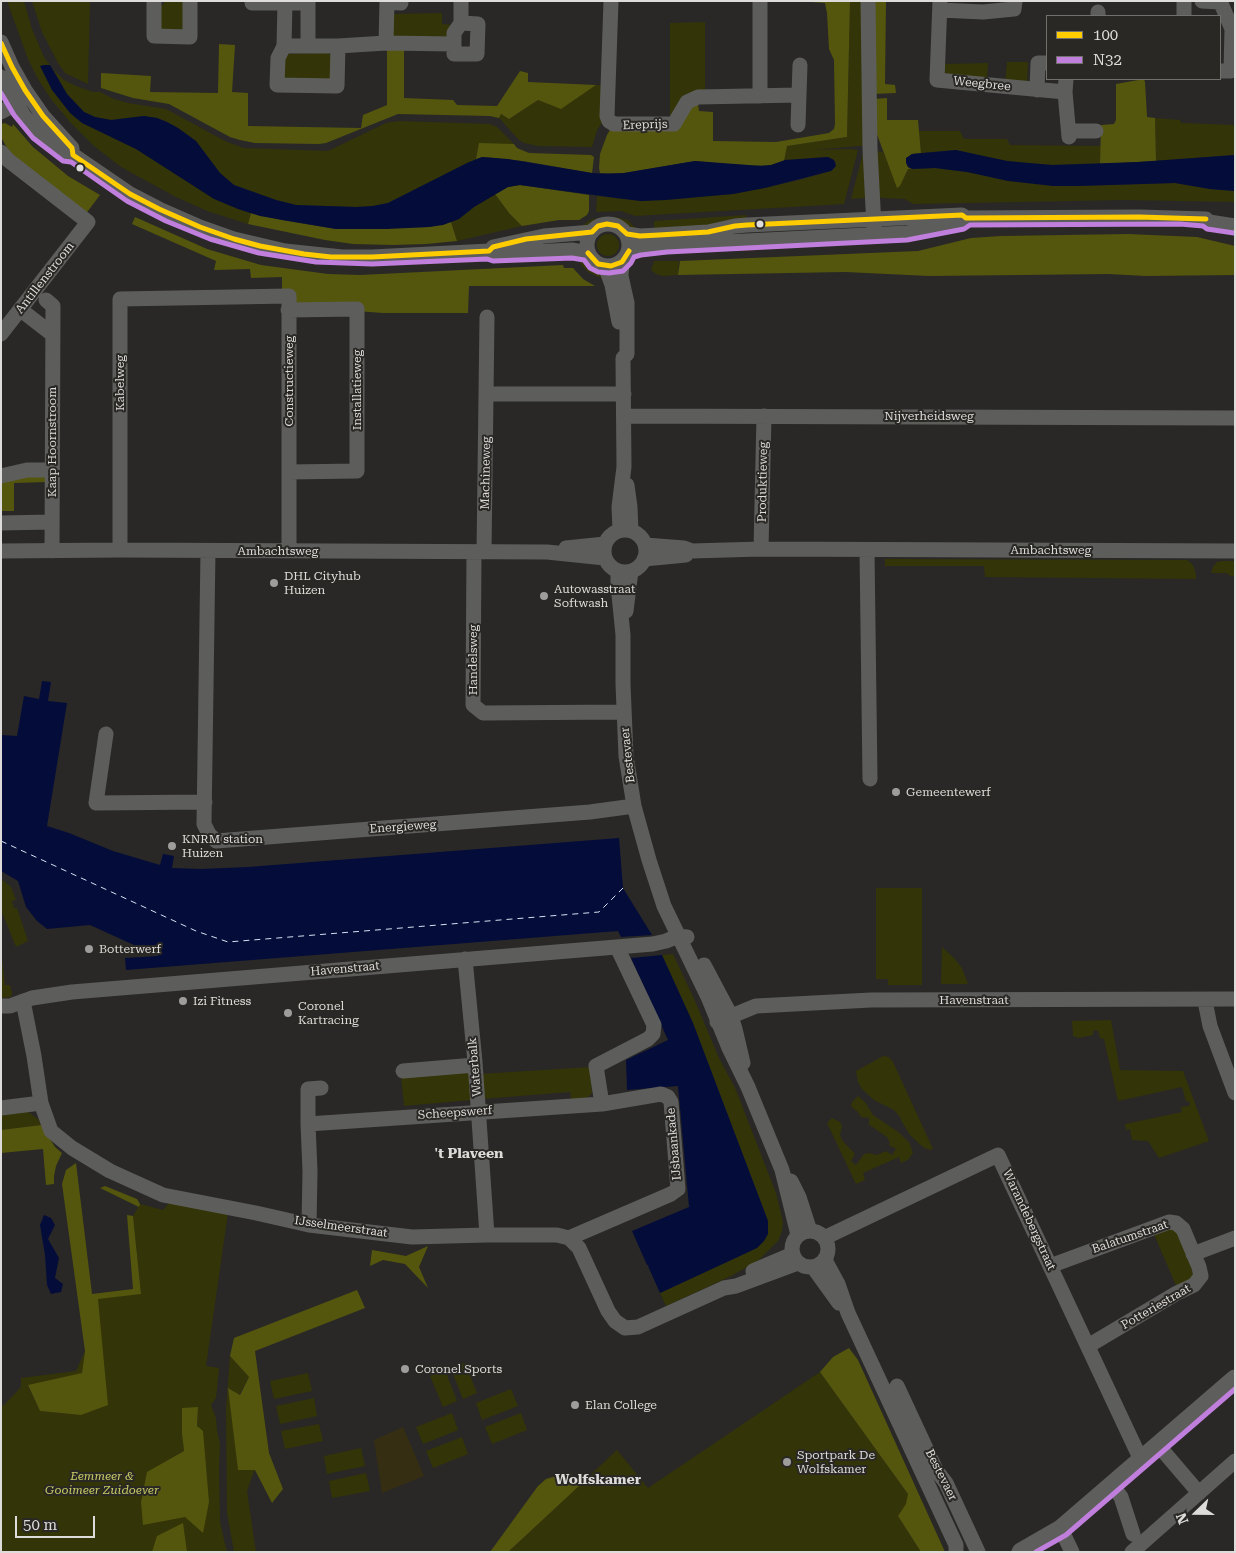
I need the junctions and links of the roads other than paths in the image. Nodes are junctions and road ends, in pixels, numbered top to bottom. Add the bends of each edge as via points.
1 (154, 1) edge
2 (190, 1) edge
3 (252, 1) edge
4 (461, 1) edge
5 (611, 1) edge
6 (760, 1) edge
7 (868, 1) edge
8 (1014, 1) edge
9 (1184, 1) edge
10 (1202, 1) edge
11 (308, 2) edge
12 (400, 2) dead end
13 (1220, 2) edge
14 (285, 3) junction
15 (940, 6) edge
16 (1184, 15) edge
17 (461, 23) junction
18 (1226, 28) edge
19 (1, 42) edge
20 (386, 43) junction
21 (454, 44) junction
22 (284, 46) junction
23 (308, 46) junction
24 (338, 46) junction
25 (1046, 63) edge
26 (800, 65) dead end
27 (1221, 71) edge
28 (1, 77) edge
29 (1066, 85) edge
30 (25, 90) junction
31 (1037, 90) junction
32 (799, 95) junction
33 (760, 96) junction
34 (9, 98) edge
35 (1, 112) edge
36 (798, 125) dead end
37 (1096, 131) dead end
38 (1, 152) edge
39 (73, 155) junction
40 (1235, 216) edge
41 (966, 218) junction
42 (873, 219) junction
43 (1206, 219) junction
44 (1235, 226) edge
45 (592, 232) junction
46 (627, 234) junction
47 (874, 235) junction
48 (489, 251) junction
49 (588, 253) junction
50 (625, 256) junction
51 (604, 266) junction
52 (46, 300) dead end
53 (20, 310) junction
54 (288, 310) junction
55 (487, 317) dead end
56 (1, 334) edge
57 (52, 334) junction
58 (623, 358) junction
59 (487, 394) junction
60 (624, 394) junction
61 (624, 416) junction
62 (764, 416) junction
63 (1235, 418) edge
64 (51, 470) junction
65 (289, 472) junction
66 (1, 476) edge
67 (51, 522) junction
68 (1, 523) edge
69 (626, 530) junction
70 (762, 549) junction
71 (120, 550) junction
72 (867, 550) junction
73 (1235, 550) edge
74 (1, 551) edge
75 (52, 551) junction
76 (208, 551) junction
77 (289, 551) junction
78 (605, 551) junction
79 (479, 552) junction
80 (645, 552) junction
81 (625, 571) junction
82 (624, 712) junction
83 (106, 734) dead end
84 (870, 779) dead end
85 (205, 802) junction
86 (634, 806) junction
87 (684, 936) junction
88 (617, 946) junction
89 (465, 959) junction
90 (1205, 1000) junction
91 (1235, 1000) edge
92 (23, 1001) junction
93 (1, 1006) edge
94 (724, 1019) junction
95 (475, 1065) junction
96 (404, 1071) dead end
97 (320, 1088) dead end
98 (1235, 1093) edge
99 (41, 1103) junction
100 (602, 1104) junction
101 (1, 1108) edge
102 (479, 1112) junction
103 (308, 1124) junction
104 (309, 1224) junction
105 (804, 1233) junction
106 (487, 1235) junction
107 (569, 1238) junction
108 (824, 1238) junction
109 (1235, 1238) edge
110 (1193, 1254) junction
111 (795, 1258) junction
112 (819, 1264) junction
113 (1050, 1266) junction
114 (1088, 1346) junction
115 (1235, 1379) edge
116 (897, 1396) junction
117 (1158, 1445) junction
118 (1141, 1460) junction
119 (1235, 1461) edge
120 (1112, 1485) junction
121 (1199, 1492) junction
122 (1061, 1529) junction
123 (1133, 1534) dead end
124 (959, 1550) edge
125 (978, 1552) edge
126 (1021, 1552) edge
127 (1072, 1552) edge
128 (1132, 1552) edge

1 - 2 street via 154,36 190,36
3 - 14 street
4 - 17 street
5 - 33 street, Ereprijs via 607,116 612,124 674,124 687,102 698,96
6 - 33 street
7 - 42 street
8 - 15 street, Weegbree via 1014,9 983,12
9 - 16 street
10 - 13 street
11 - 14 street
11 - 23 street
12 - 20 street via 387,2
13 - 18 street
14 - 22 street
15 - 31 street, Weegbree via 937,80
17 - 21 street via 454,33
17 - 21 street via 478,24 477,54 454,54
18 - 27 street via 1231,71
19 - 30 street
20 - 21 street
20 - 24 street
22 - 23 street
22 - 24 street via 278,58 277,85 338,86
23 - 24 street
25 - 31 street via 1038,63
26 - 32 street
28 - 34 street
29 - 31 street, Weegbree
29 - 37 street via 1069,134
30 - 34 street
30 - 39 street via 72,148
32 - 33 street, Ereprijs
32 - 36 street
34 - 35 street
34 - 39 street via 38,132 67,155
38 - 53 street, Antillenstroom via 88,222
39 - 48 street via 133,203 260,246 356,257
40 - 43 street via 1209,215
41 - 42 street via 962,215
41 - 43 street
41 - 47 street via 963,222 918,232
42 - 46 street via 747,225 696,233
42 - 47 street
43 - 44 street
45 - 46 street via 601,225 610,224
45 - 48 street via 526,240 492,247
45 - 49 street via 587,242
46 - 50 street via 630,244
47 - 50 street via 666,245
48 - 49 street via 493,254 572,250
49 - 51 street via 595,262
50 - 51 street via 614,266
50 - 58 street via 621,276 627,303 627,354
51 - 58 street via 617,306 620,354
52 - 57 street, Kaap Hoornstroom via 53,306
53 - 56 street, Antillenstroom
53 - 57 street
54 - 65 street, Constructieweg
54 - 65 street, Installatieweg via 357,309 357,471
54 - 71 street, Kabelweg via 289,296 120,299
55 - 59 street, Machineweg
57 - 64 street, Kaap Hoornstroom
58 - 60 street
59 - 60 street
59 - 79 street, Machineweg
60 - 61 street
61 - 62 street, Nijverheidsweg
61 - 69 street via 624,467 619,507
62 - 63 street, Nijverheidsweg
62 - 70 street, Produktieweg
64 - 66 street via 27,470
64 - 67 street, Kaap Hoornstroom
65 - 77 street, Constructieweg
67 - 68 street
67 - 75 street, Kaap Hoornstroom
69 - 78 street via 610,536
69 - 80 street via 638,534
70 - 72 street, Ambachtsweg
70 - 80 street, Ambachtsweg via 692,551 685,555
71 - 75 street, Ambachtsweg
71 - 76 street, Ambachtsweg
72 - 73 street, Ambachtsweg
72 - 84 street
74 - 75 street, Ambachtsweg
76 - 77 street, Ambachtsweg
76 - 85 street, Energieweg
77 - 79 street, Ambachtsweg
78 - 79 street, Ambachtsweg via 564,555 555,552
78 - 81 street via 613,568
79 - 82 street, Handelsweg via 473,705 484,713
80 - 81 street via 639,567
81 - 82 street, Bestevaer via 618,586 623,635
82 - 86 street, Bestevaer via 626,756
83 - 85 street via 96,802
85 - 86 street, Energieweg via 206,829 216,841
86 - 87 street, Bestevaer via 664,906
87 - 88 street, Havenstraat via 654,944
87 - 94 street, Bestevaer via 708,997
88 - 89 street, Havenstraat
88 - 100 street via 654,1025 653,1034 648,1039 596,1066
89 - 92 street, Havenstraat via 72,992
89 - 95 street, Waterbalk
90 - 91 street, Havenstraat
90 - 94 street, Havenstraat via 871,1000 756,1006
90 - 98 street via 1210,1026
92 - 93 street, Havenstraat
92 - 99 street, IJsselmeerstraat
94 - 105 street, Bestevaer via 736,1029 748,1087 782,1170 799,1197
95 - 96 street
95 - 102 street, Waterbalk
97 - 103 street via 308,1089
99 - 101 street
99 - 104 street, IJsselmeerstraat via 51,1131 72,1148 110,1171 162,1195
100 - 102 street, Scheepswerf
100 - 107 street, IJsbaankade via 661,1094 668,1097 678,1189
102 - 103 street, Scheepswerf
102 - 106 street, Waterbalk
103 - 104 street
104 - 106 street, IJsselmeerstraat via 412,1237
105 - 108 street via 819,1233
105 - 111 street via 793,1242
106 - 107 street, IJsselmeerstraat via 557,1235
107 - 111 street via 579,1248 608,1311 625,1328 638,1327 724,1288 729,1282
108 - 112 street via 828,1249
108 - 113 street, Warandebergstraat via 998,1155
109 - 110 street
110 - 113 street, Balatumstraat via 1182,1229 1169,1222
110 - 114 street, Potteriestraat via 1201,1276 1194,1285
111 - 112 street via 806,1267
112 - 116 street, Bestevaer via 833,1296 848,1314
113 - 114 street, Warandebergstraat
114 - 118 street, Warandebergstraat
115 - 117 main road
116 - 124 street, Bestevaer
116 - 125 street, Bestevaer via 936,1470 946,1482
117 - 118 main road
117 - 121 street
118 - 120 main road
119 - 121 street
120 - 122 main road
120 - 123 street via 1121,1496
121 - 128 street
122 - 126 main road
122 - 127 street

